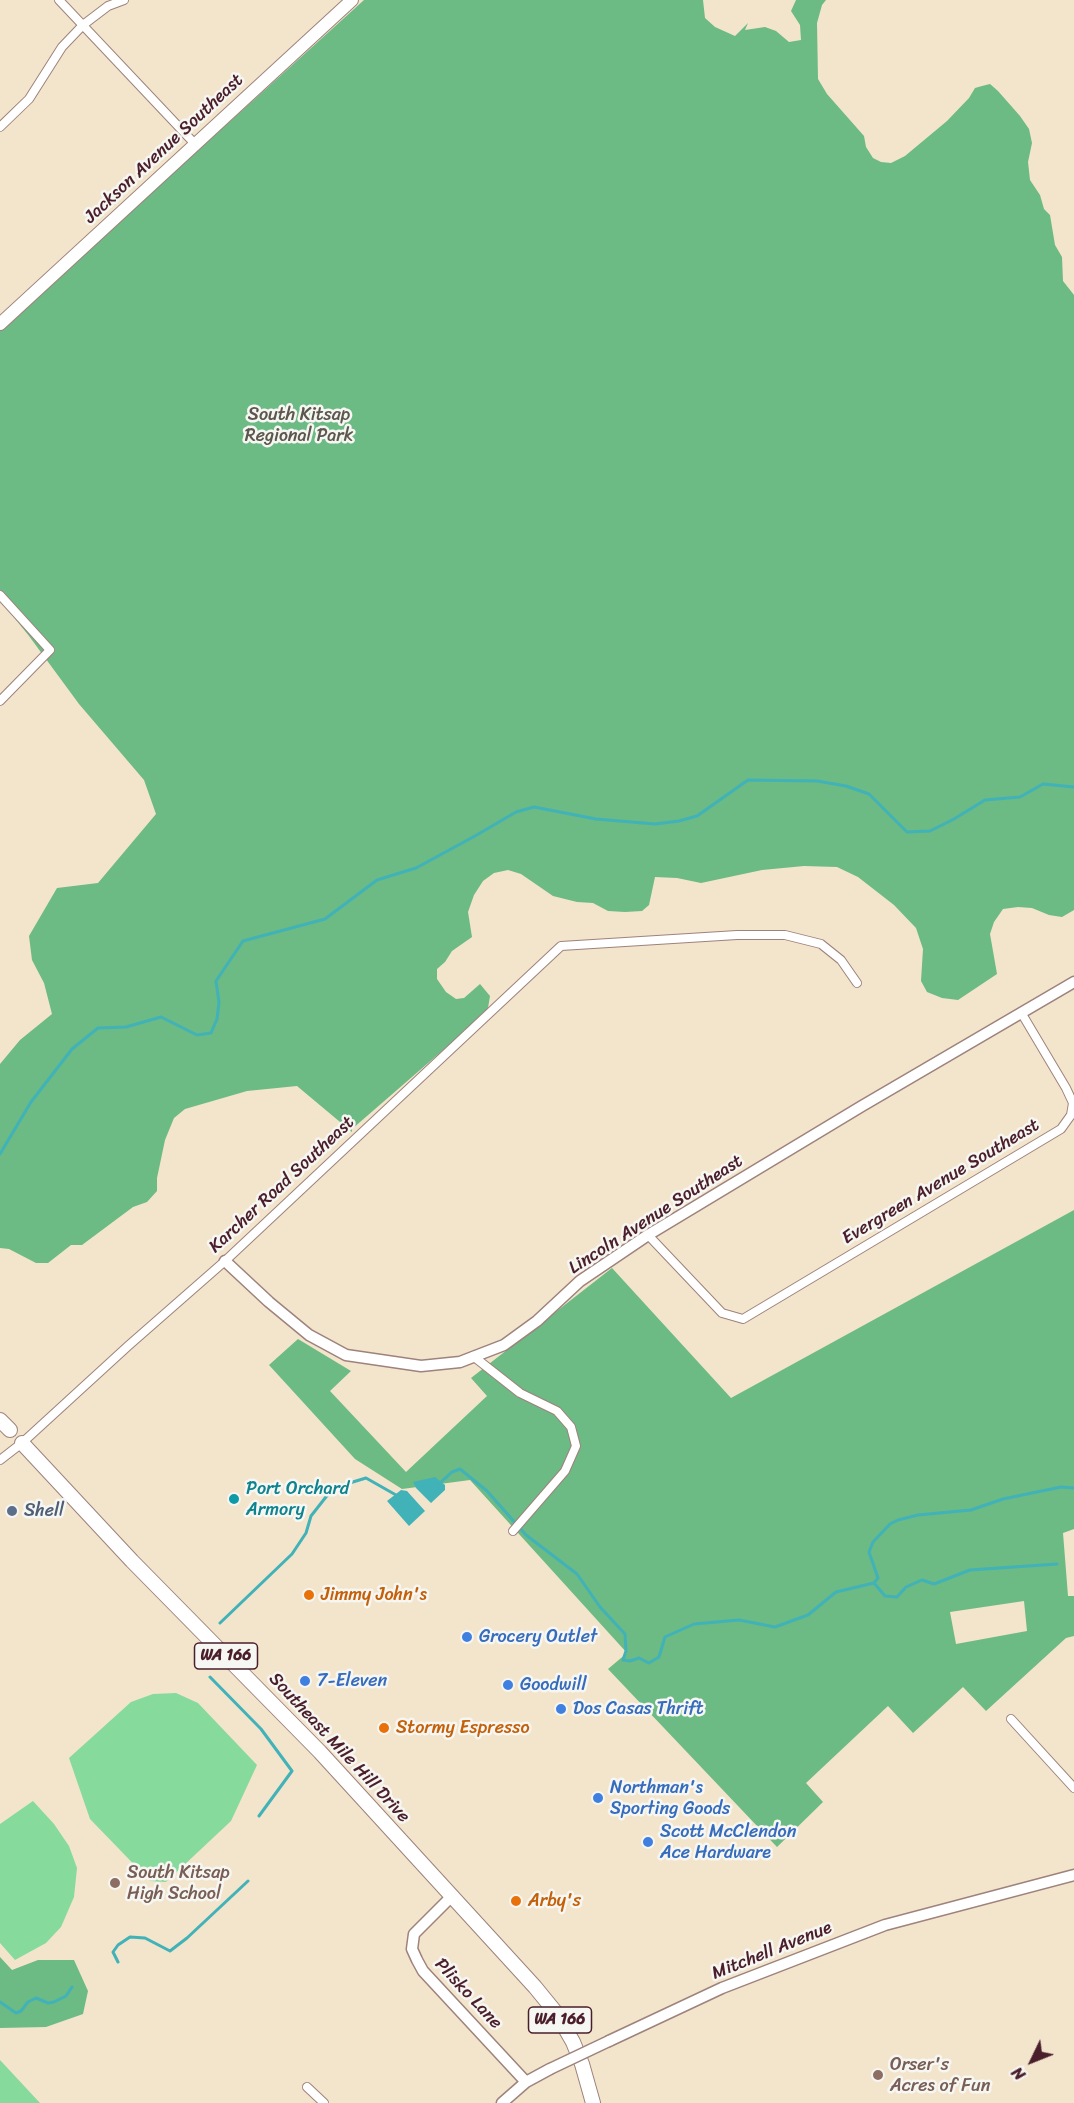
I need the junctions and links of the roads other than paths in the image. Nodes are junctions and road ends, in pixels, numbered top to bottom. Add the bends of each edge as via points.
1 (58, 0) edge
2 (124, 0) edge
3 (352, 0) edge
4 (83, 25) junction
5 (0, 127) edge
6 (195, 144) junction
7 (0, 324) edge
8 (0, 595) edge
9 (0, 701) edge
10 (1074, 982) edge
11 (856, 983) dead end
12 (1022, 1014) junction
13 (648, 1235) junction
14 (225, 1261) junction
15 (473, 1356) junction
16 (0, 1420) edge
17 (10, 1430) joint
18 (22, 1443) junction
19 (0, 1460) edge
20 (513, 1532) dead end
21 (1011, 1719) dead end
22 (1074, 1788) edge
23 (1074, 1875) edge
24 (452, 1896) junction
25 (526, 2082) junction
26 (307, 2087) dead end
27 (324, 2103) edge
28 (502, 2103) edge
29 (593, 2103) edge

1 - 4 street
2 - 4 street via 108,6
3 - 6 main road, Jackson Avenue Southeast
4 - 5 street via 62,47 29,99
4 - 6 street
6 - 7 main road, Jackson Avenue Southeast
8 - 9 street via 50,650
10 - 12 street, Lincoln Avenue Southeast
11 - 14 street, Karcher Road Southeast via 841,960 821,944 786,935 561,946
12 - 13 street, Lincoln Avenue Southeast
12 - 13 street, Evergreen Avenue Southeast via 1072,1103 1071,1115 1061,1129 743,1319 722,1313
13 - 15 street, Lincoln Avenue Southeast via 580,1281 537,1321 504,1344
14 - 15 street, Lincoln Avenue Southeast via 309,1335 346,1355 421,1366 460,1362
14 - 18 street, Karcher Road Southeast
15 - 20 street via 520,1393 557,1412 571,1427 576,1446 565,1471
16 - 17 main road, WA 166
17 - 18 main road, WA 166
18 - 19 street, Karcher Road Southeast
18 - 24 main road, Southeast Mile Hill Drive / WA 166 via 138,1568 291,1721
21 - 22 street
23 - 25 street, Mitchell Avenue, bridge via 885,1925 722,1988
24 - 25 street, Plisko Lane via 414,1934 412,1949 423,1971
24 - 29 main road, Southeast Mile Hill Drive / WA 166 via 557,2014 582,2064
25 - 28 street, Mitchell Avenue
26 - 27 street

